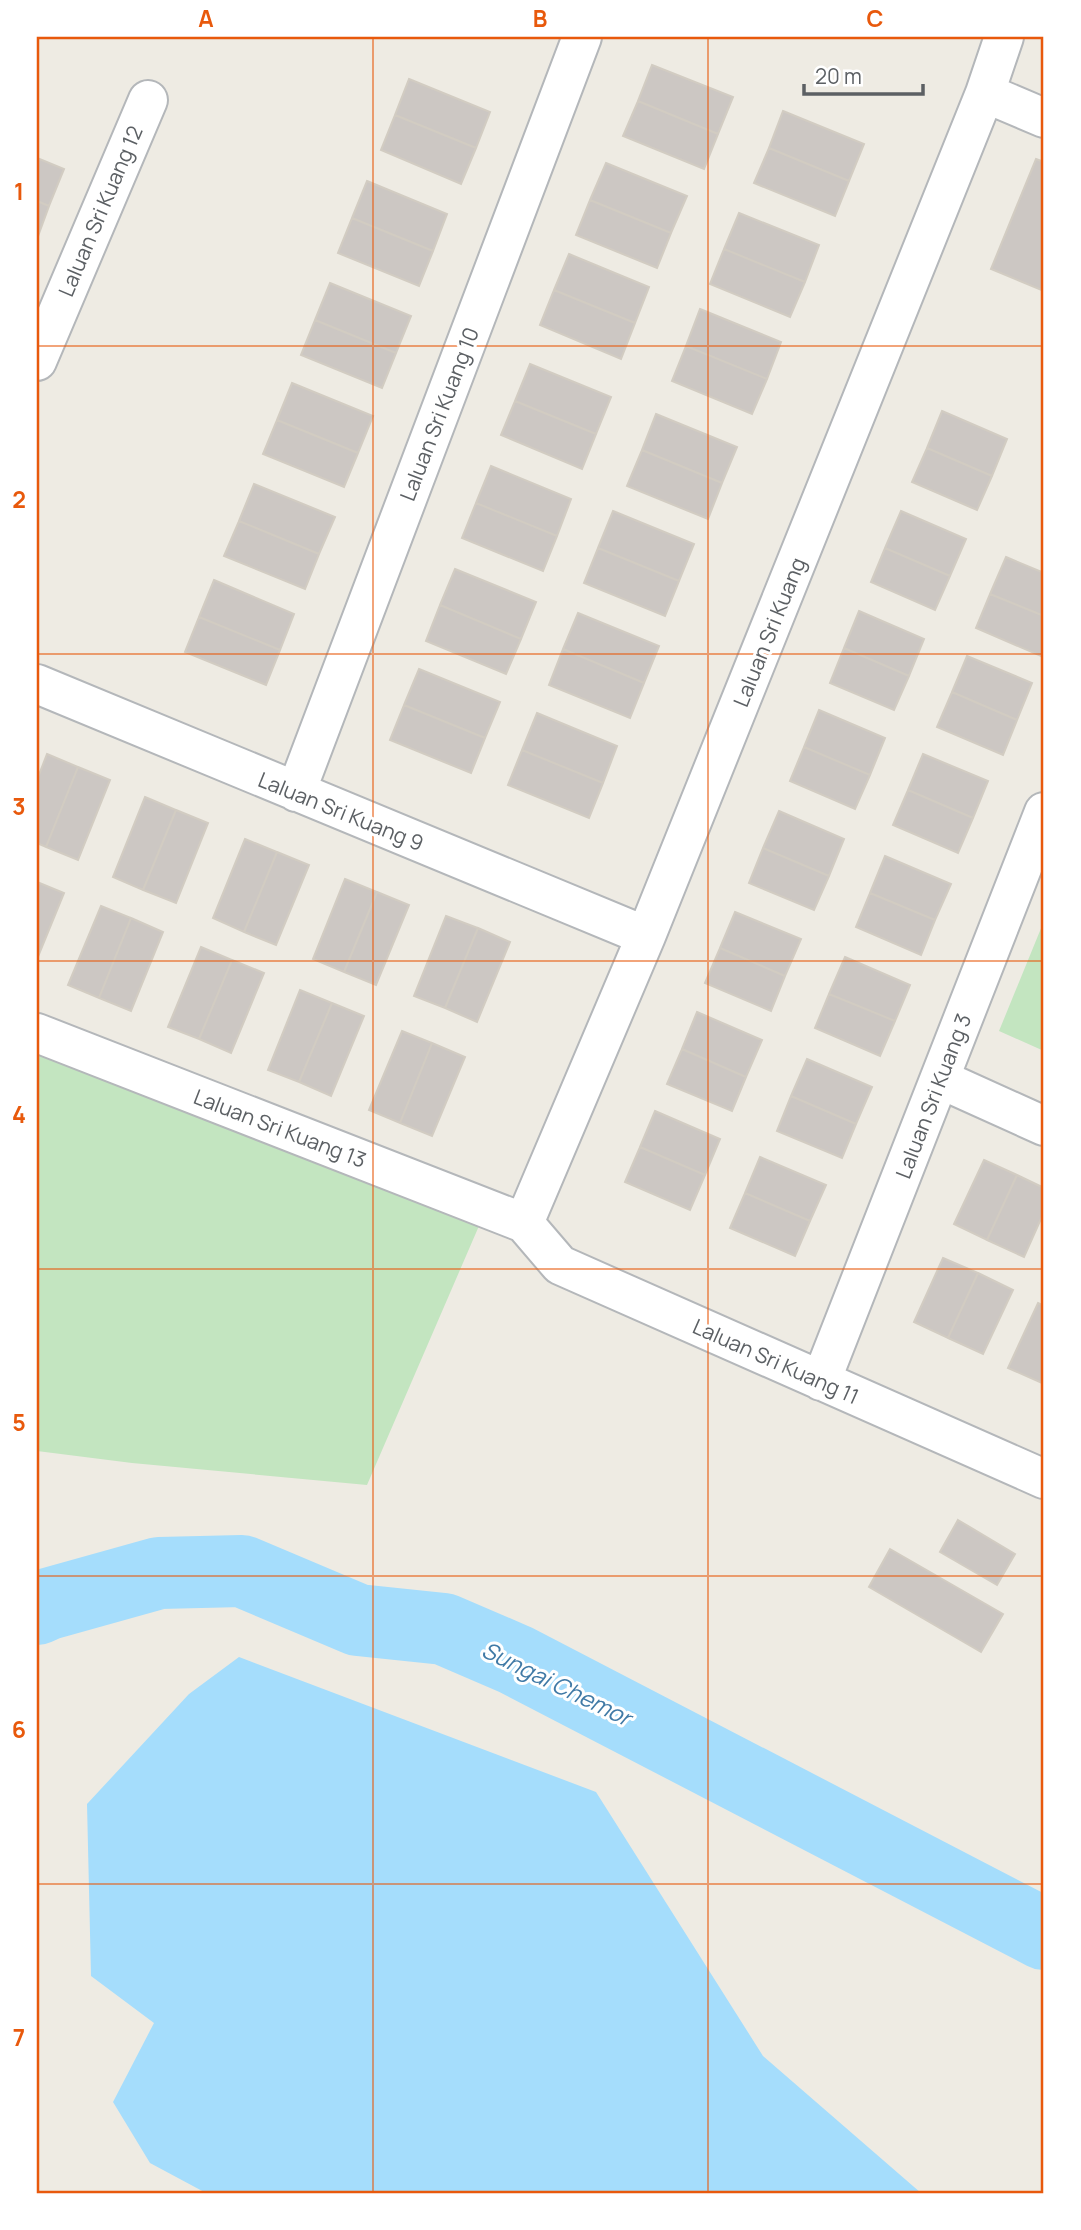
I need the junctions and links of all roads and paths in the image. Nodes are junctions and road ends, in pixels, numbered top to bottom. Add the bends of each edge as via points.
1 (582, 37) edge
2 (1004, 37) edge
3 (985, 93) junction
4 (148, 100) dead end
5 (1044, 118) edge
6 (37, 361) edge
7 (37, 684) edge
8 (296, 792) junction
9 (1044, 812) edge
10 (646, 936) junction
11 (37, 1033) edge
12 (940, 1079) junction
13 (1044, 1126) edge
14 (524, 1223) junction
15 (821, 1381) junction
16 (1044, 1479) edge

1 - 8 street, Laluan Sri Kuang 10
2 - 3 street, Laluan Sri Kuang
3 - 5 street
3 - 10 street, Laluan Sri Kuang
4 - 6 street, Laluan Sri Kuang 12
7 - 8 street, Laluan Sri Kuang 9
8 - 10 street, Laluan Sri Kuang 9
9 - 12 street, Laluan Sri Kuang 3
10 - 14 street, Laluan Sri Kuang
11 - 14 street, Laluan Sri Kuang 13
12 - 13 street
12 - 15 street, Laluan Sri Kuang 3
14 - 15 street, Laluan Sri Kuang 11 via 559,1265
15 - 16 street, Laluan Sri Kuang 11

